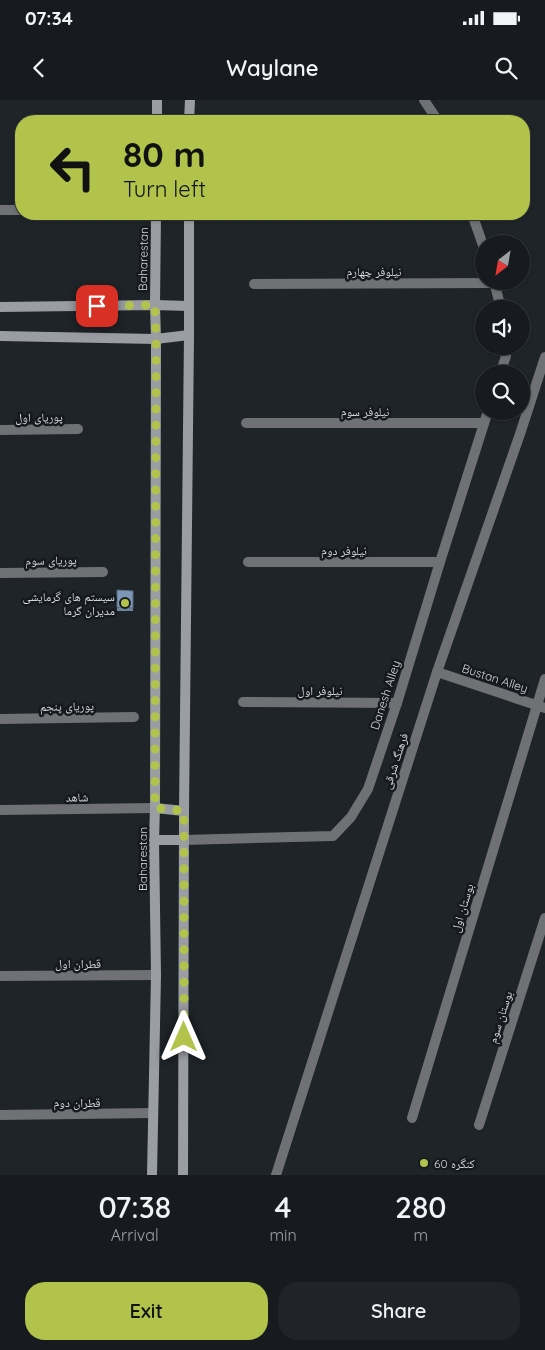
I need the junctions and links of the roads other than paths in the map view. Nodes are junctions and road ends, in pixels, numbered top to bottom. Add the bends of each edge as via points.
1 (157, 100) edge
2 (190, 100) edge
3 (424, 100) edge
4 (157, 115) edge
5 (190, 115) edge
6 (434, 115) edge
7 (0, 210) edge
8 (15, 210) edge
9 (156, 220) edge
10 (189, 220) edge
11 (474, 220) edge
12 (479, 235) edge
13 (475, 282) edge
14 (254, 284) dead end
15 (155, 305) junction
16 (188, 306) junction
17 (0, 307) edge
18 (189, 335) junction
19 (0, 336) edge
20 (156, 339) junction
21 (545, 357) edge
22 (485, 420) edge
23 (246, 423) dead end
24 (484, 423) junction
25 (78, 429) dead end
26 (0, 430) edge
27 (248, 562) dead end
28 (440, 562) junction
29 (103, 572) dead end
30 (0, 573) edge
31 (437, 672) junction
32 (545, 679) edge
33 (243, 702) dead end
34 (397, 703) junction
35 (541, 706) edge
36 (134, 718) dead end
37 (0, 719) edge
38 (155, 808) junction
39 (0, 810) edge
40 (184, 811) junction
41 (154, 840) junction
42 (184, 840) junction
43 (545, 918) edge
44 (156, 975) junction
45 (0, 976) edge
46 (153, 1114) junction
47 (0, 1115) edge
48 (412, 1118) dead end
49 (479, 1124) dead end
50 (152, 1175) edge
51 (184, 1175) edge
52 (276, 1175) edge

1 - 4 street
2 - 5 street
3 - 6 street
7 - 8 street
9 - 15 street, Baharestan
10 - 16 street
11 - 12 street
13 - 14 street, نیلوفر چهارم
15 - 16 street
15 - 17 street
15 - 20 street, Baharestan
16 - 18 street
18 - 20 street
18 - 40 street
19 - 20 street
20 - 38 street, Baharestan
21 - 31 street, فرهنگ شرقی
22 - 24 street, Danesh Alley
23 - 24 street, نیلوفر سوم
24 - 28 street, Danesh Alley
25 - 26 street, پوریای اول
27 - 28 street, نیلوفر دوم
28 - 34 street, Danesh Alley
29 - 30 street, پوریای سوم
31 - 35 street, Bustan Alley
31 - 52 street, فرهنگ شرقی
32 - 35 street, بوستان اول
33 - 34 street, نیلوفر اول
34 - 42 street, Danesh Alley via 368,789 351,817 333,836
35 - 48 street, بوستان اول
36 - 37 street, پوریای پنجم
38 - 39 street, شاهد
38 - 40 street
38 - 41 street, Baharestan
40 - 42 street
41 - 42 street
41 - 44 street, Baharestan
42 - 51 street
43 - 49 street, بوستان سوم
44 - 45 street, قطران اول
44 - 46 street, Baharestan
46 - 47 street, قطران دوم
46 - 50 street, Baharestan

